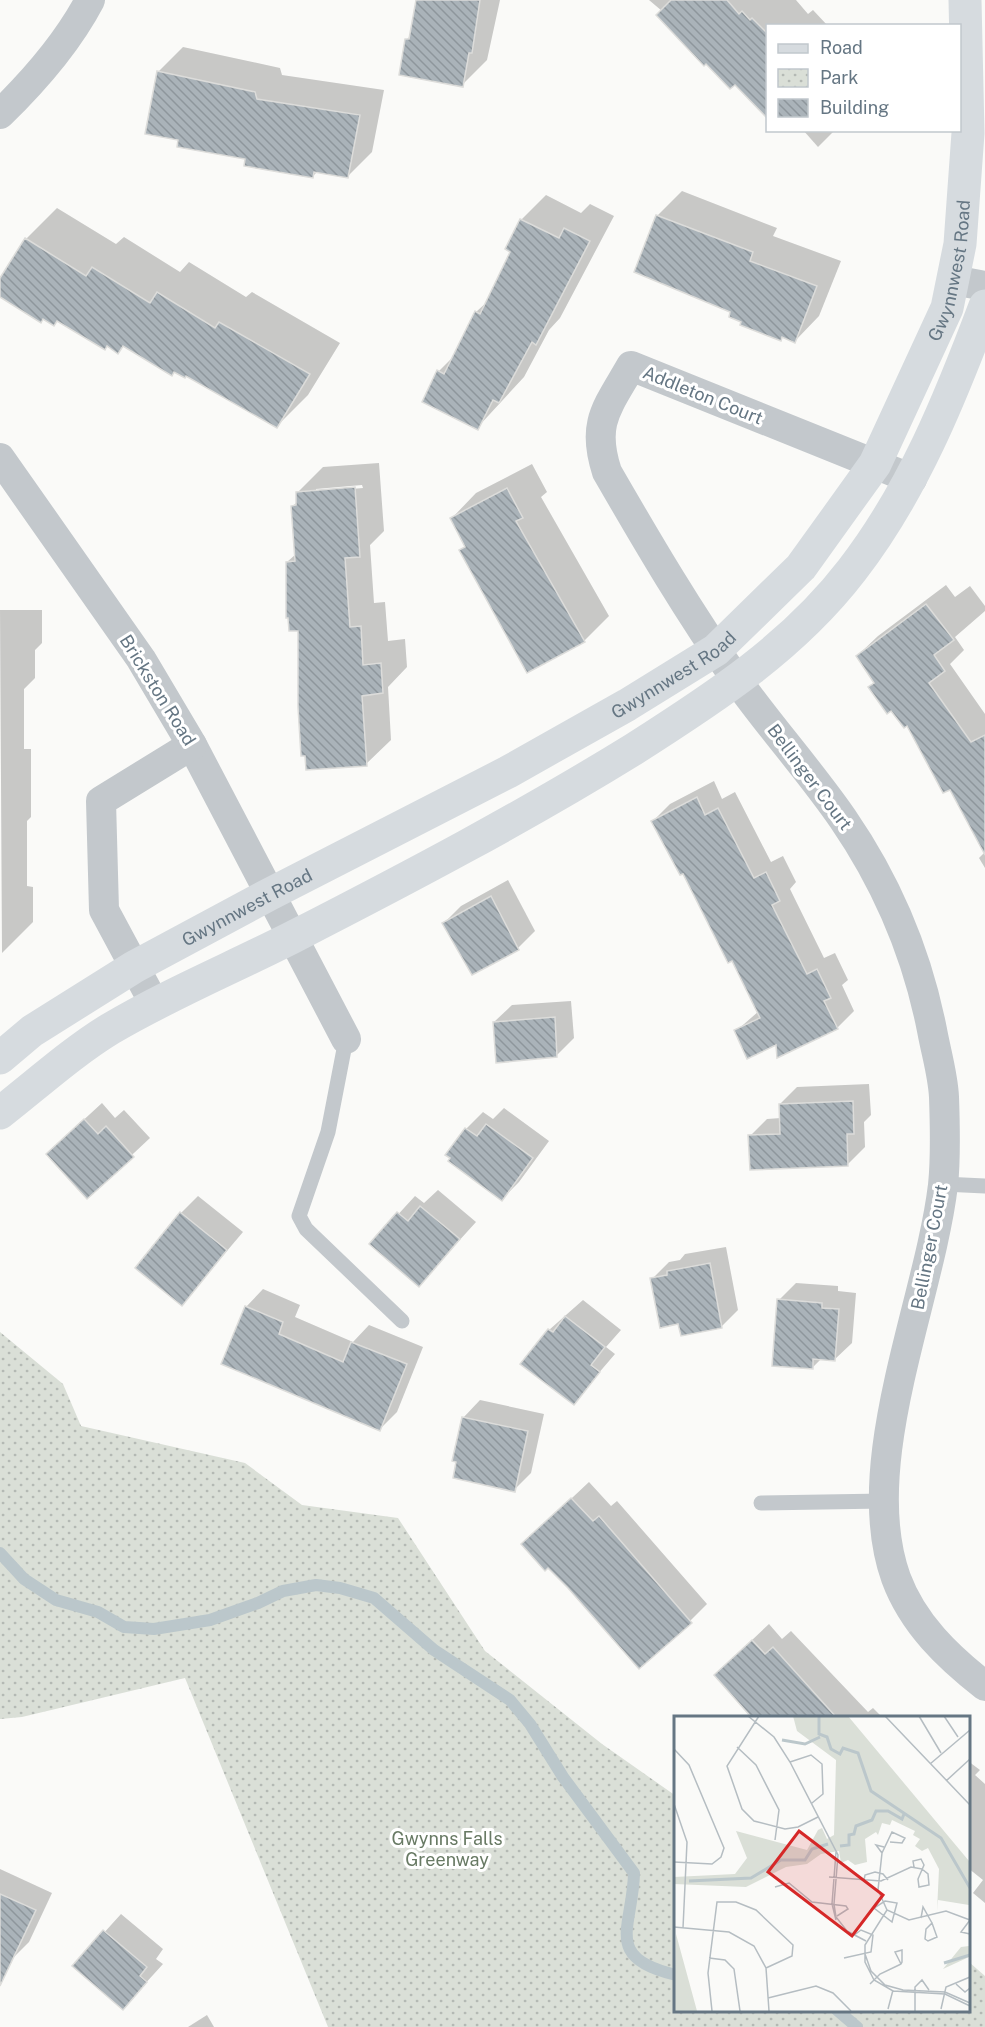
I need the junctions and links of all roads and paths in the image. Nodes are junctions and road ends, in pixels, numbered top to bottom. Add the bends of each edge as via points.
1 (90, 0) edge
2 (965, 0) edge
3 (0, 114) edge
4 (953, 280) junction
5 (985, 286) edge
6 (985, 306) edge
7 (0, 458) edge
8 (875, 464) junction
9 (912, 479) junction
10 (716, 650) junction
11 (738, 682) junction
12 (192, 745) junction
13 (270, 894) junction
14 (292, 937) junction
15 (135, 967) junction
16 (155, 1005) junction
17 (346, 1039) joint
18 (0, 1058) edge
19 (0, 1113) edge
20 (943, 1184) junction
21 (985, 1186) edge
22 (402, 1321) dead end
23 (884, 1501) junction
24 (761, 1503) dead end
25 (985, 1686) edge

1 - 3 street via 81,18 27,88
2 - 4 street, Gwynnwest Road via 968,133 960,244
4 - 5 street
4 - 8 street, Gwynnwest Road via 947,308
6 - 9 street via 954,388
7 - 12 street, Brickston Road via 141,659
8 - 9 street, Addleton Court
8 - 10 street, Gwynnwest Road via 801,567
8 - 10 street, Addleton Court via 630,366 599,429 600,450 607,472 685,606
9 - 11 street via 850,573 799,631
10 - 11 street, Addleton Court
10 - 13 street, Gwynnwest Road via 508,772
11 - 14 street via 570,788
11 - 20 street, Bellinger Court via 843,820 880,879 906,938 926,1001 944,1093
12 - 13 street, Brickston Road
12 - 15 street via 100,801 104,910
13 - 14 street, Brickston Road
13 - 15 street, Gwynnwest Road
14 - 16 street
14 - 17 street, Brickston Road
15 - 16 street
15 - 18 street, Gwynnwest Road via 32,1031
16 - 19 street via 107,1031
17 - 22 lane via 327,1132 299,1216 306,1229
20 - 21 lane
20 - 23 street, Bellinger Court via 891,1428 884,1469
23 - 24 lane
23 - 25 street, Bellinger Court via 887,1544 897,1579 914,1613 936,1644

